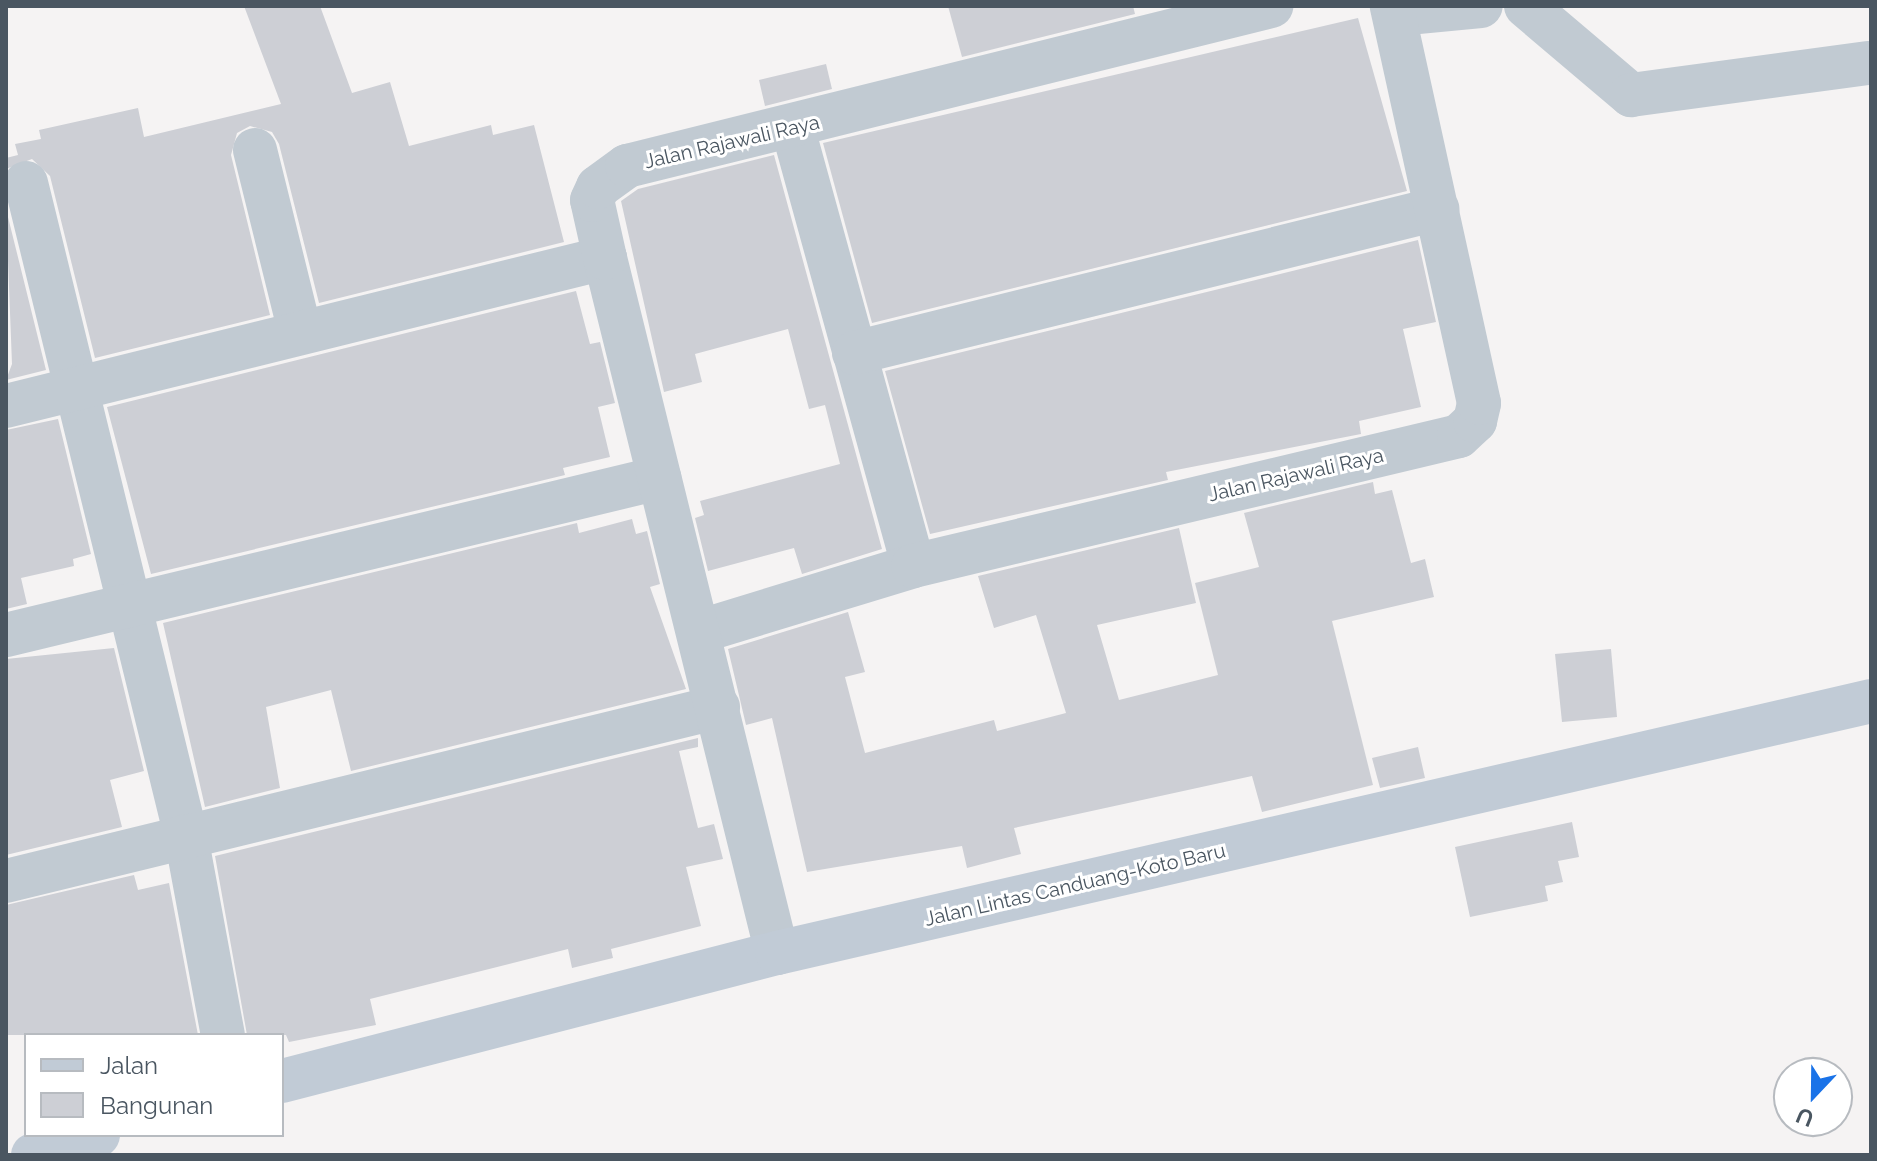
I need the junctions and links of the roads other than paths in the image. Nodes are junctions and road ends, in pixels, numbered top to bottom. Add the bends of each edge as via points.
1 (1271, 6) edge
2 (1481, 6) edge
3 (1526, 6) edge
4 (1394, 10) edge
5 (1153, 20) edge
6 (1868, 63) dead end
7 (793, 129) junction
8 (255, 150) dead end
9 (26, 183) dead end
10 (1437, 209) junction
11 (605, 258) junction
12 (300, 332) junction
13 (854, 353) junction
14 (72, 390) junction
15 (6, 406) edge
16 (659, 478) junction
17 (913, 566) junction
18 (125, 606) junction
19 (701, 631) junction
20 (6, 635) edge
21 (1871, 701) edge
22 (718, 707) junction
23 (186, 836) junction
24 (6, 881) edge
25 (777, 953) junction
26 (223, 1033) edge
27 (284, 1080) edge
28 (92, 1137) edge
29 (33, 1155) edge

1 - 5 street, Jalan Rajawali Raya
2 - 4 street
3 - 6 street via 1631,95
4 - 10 street, Jalan Rajawali Raya
5 - 7 street, Jalan Rajawali Raya
7 - 11 street, Jalan Rajawali Raya via 609,172 592,200
7 - 13 street
8 - 12 street
9 - 14 street
10 - 13 street
10 - 17 street, Jalan Rajawali Raya via 1479,403 1475,421 1459,436
11 - 12 street
11 - 16 street, Jalan Rajawali Raya
12 - 14 street
13 - 17 street
14 - 15 street
14 - 18 street
16 - 18 street
16 - 19 street, Jalan Rajawali Raya
17 - 19 street, Jalan Rajawali Raya
18 - 20 street
18 - 23 street
19 - 22 street, Jalan Rajawali Raya
21 - 25 main road, Jalan Lintas Canduang-Koto Baru
22 - 23 street
22 - 25 street, Jalan Rajawali Raya
23 - 24 street
23 - 26 street
25 - 27 main road, Jalan Lintas Canduang-Koto Baru
28 - 29 main road

